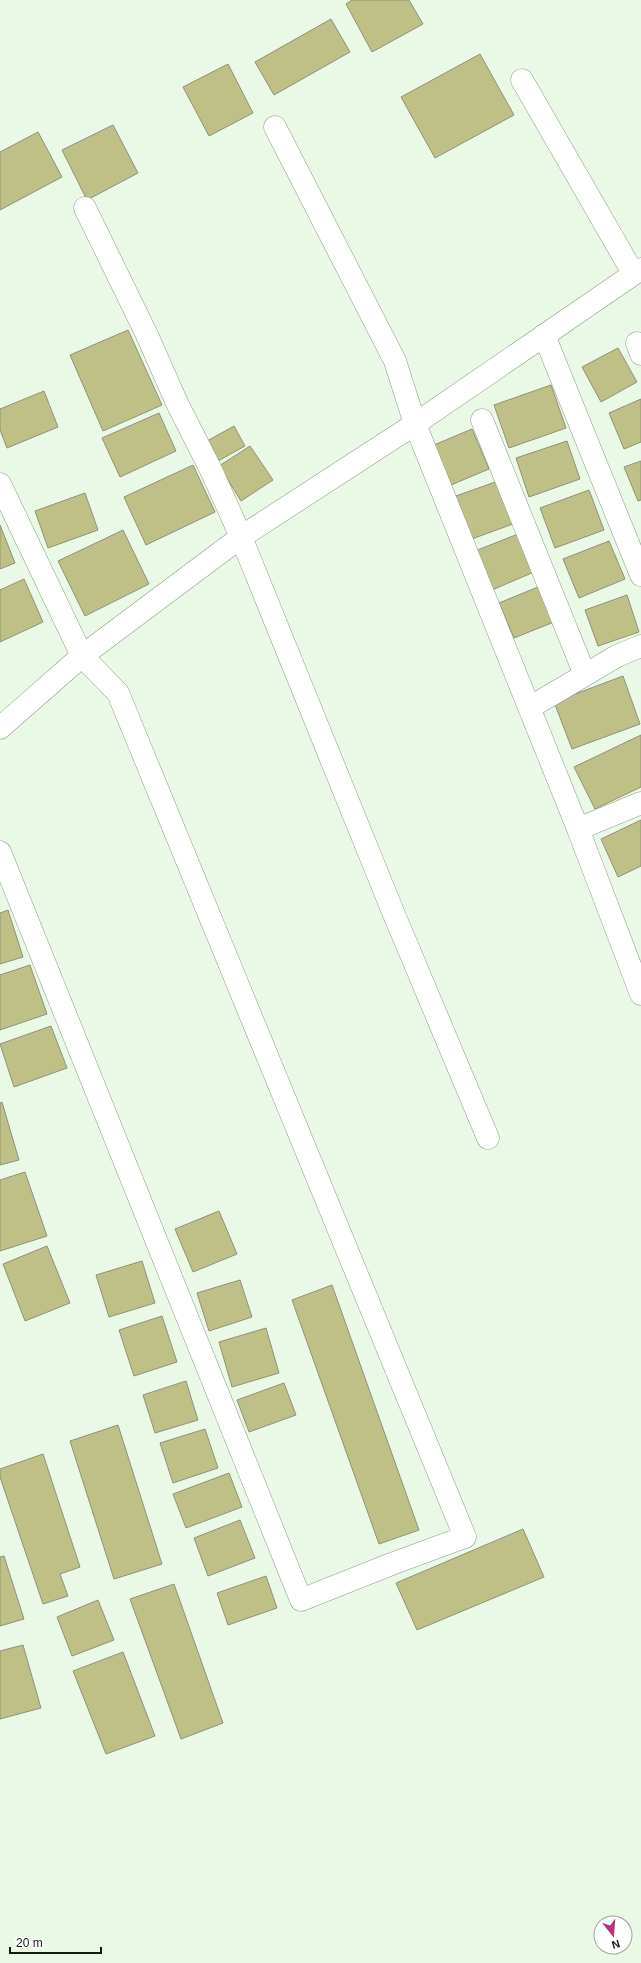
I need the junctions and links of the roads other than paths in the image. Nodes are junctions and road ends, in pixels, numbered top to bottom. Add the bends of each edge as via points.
1 (522, 80) dead end
2 (275, 127) dead end
3 (85, 208) dead end
4 (637, 271) edge
5 (544, 335) junction
6 (482, 420) dead end
7 (415, 424) junction
8 (0, 484) edge
9 (241, 537) junction
10 (641, 575) edge
11 (641, 646) edge
12 (82, 656) junction
13 (585, 675) junction
14 (529, 708) junction
15 (1, 724) edge
16 (641, 803) edge
17 (578, 828) junction
18 (0, 852) edge
19 (641, 994) edge
20 (488, 1138) dead end

1 - 4 street
2 - 7 street via 395,361
3 - 9 street
4 - 5 street
5 - 7 street
5 - 10 street
6 - 13 street
7 - 9 street
7 - 14 street
8 - 12 street
9 - 12 street
9 - 20 street
11 - 13 street via 617,656
12 - 15 street
12 - 18 street via 118,693 465,1536 301,1600
13 - 14 street
14 - 17 street
16 - 17 street
17 - 19 street

